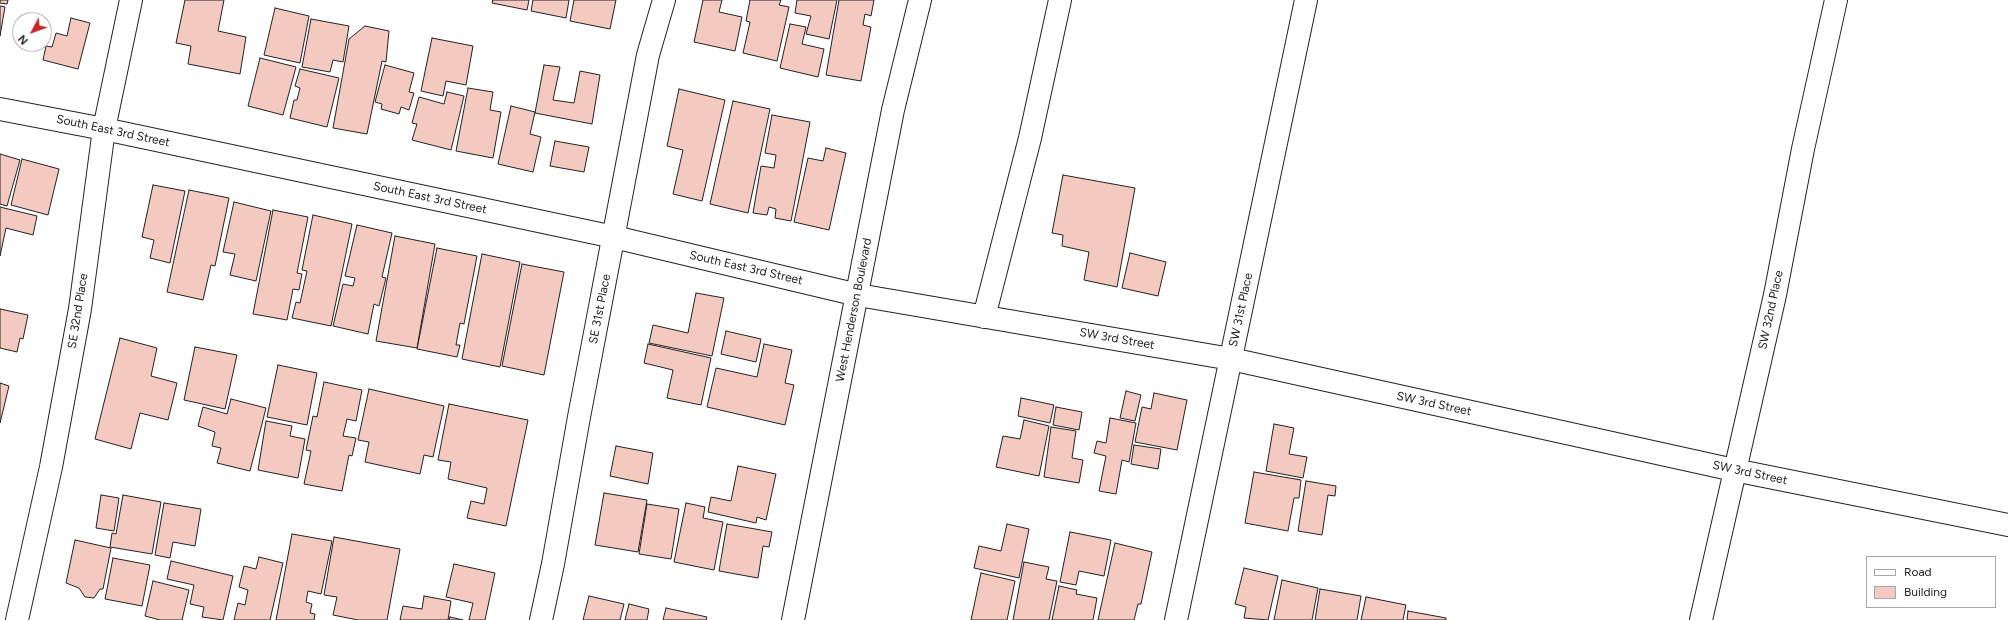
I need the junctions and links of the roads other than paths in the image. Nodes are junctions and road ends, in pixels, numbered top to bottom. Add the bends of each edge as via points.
1 (131, 0) edge
2 (664, 0) edge
3 (920, 0) edge
4 (1060, 0) edge
5 (1306, 0) edge
6 (1836, 0) edge
7 (0, 109) edge
8 (104, 129) junction
9 (614, 237) junction
10 (858, 294) junction
11 (984, 317) junction
12 (1231, 359) junction
13 (1734, 470) junction
14 (2008, 524) edge
15 (17, 620) edge
16 (541, 620) edge
17 (793, 620) edge
18 (1176, 620) edge
19 (1701, 620) edge

1 - 8 street, SE 32nd Place
2 - 9 street, SE 31st Place via 648,55
3 - 10 street, West Henderson Boulevard via 892,110
4 - 11 street via 1030,138
5 - 12 street, SW 31st Place
6 - 13 street, SW 32nd Place via 1803,149 1775,295
7 - 8 street, South East 3rd Street
8 - 9 street, South East 3rd Street
8 - 15 street, SE 32nd Place via 78,317 51,467
9 - 10 street, South East 3rd Street
9 - 16 street, SE 31st Place
10 - 11 street, SW 3rd Street
10 - 17 street, West Henderson Boulevard
11 - 12 street, SW 3rd Street
12 - 13 street, SW 3rd Street
12 - 18 street, SW 31st Place
13 - 14 street, SW 3rd Street
13 - 19 street, SW 32nd Place

